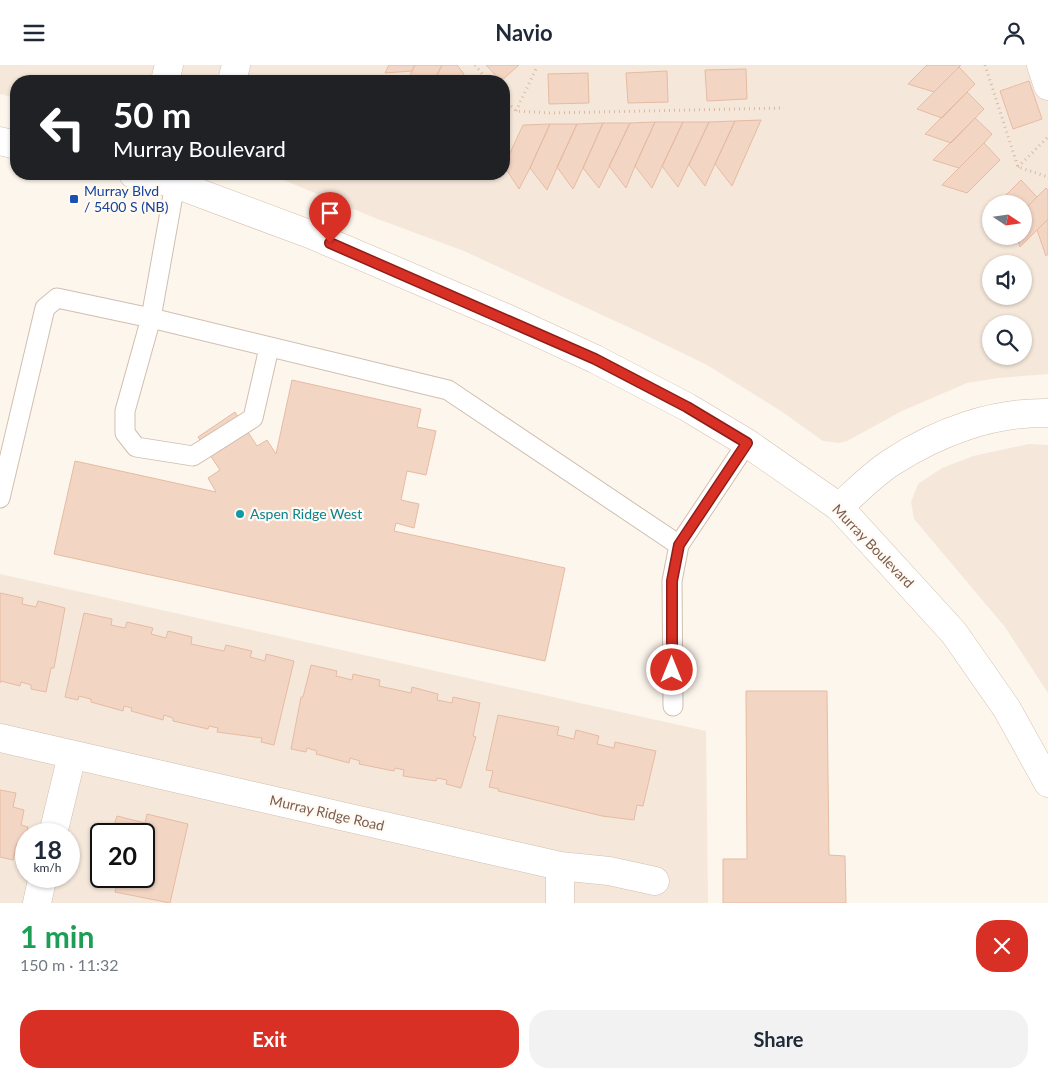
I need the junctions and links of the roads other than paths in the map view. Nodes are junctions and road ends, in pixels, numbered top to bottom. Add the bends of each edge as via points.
1 (1041, 65) edge
2 (1048, 86) edge
3 (176, 180) edge
4 (178, 180) edge
5 (151, 318) junction
6 (269, 348) junction
7 (1048, 413) edge
8 (747, 443) junction
9 (0, 498) edge
10 (839, 507) junction
11 (679, 545) junction
12 (673, 706) dead end
13 (0, 738) edge
14 (72, 755) junction
15 (1048, 783) edge
16 (56, 823) edge
17 (560, 866) junction
18 (655, 881) dead end
19 (40, 888) edge
20 (37, 903) edge
21 (560, 903) edge

1 - 2 main road
3 - 5 lane
4 - 8 main road, Murray Boulevard via 504,317 595,359
5 - 6 lane
5 - 6 lane via 125,411 125,433 136,447 193,456 253,418
5 - 9 lane via 58,298 45,308
6 - 11 lane via 448,390
7 - 10 main road via 998,417 933,439 890,463
8 - 10 main road, Murray Boulevard
8 - 11 lane
10 - 15 main road, Murray Boulevard via 954,633 1007,709
11 - 12 lane via 672,581
13 - 14 main road, Murray Ridge Road
14 - 16 main road
14 - 17 main road, Murray Ridge Road
17 - 18 main road, Murray Ridge Road via 608,871
17 - 21 main road
19 - 20 main road

